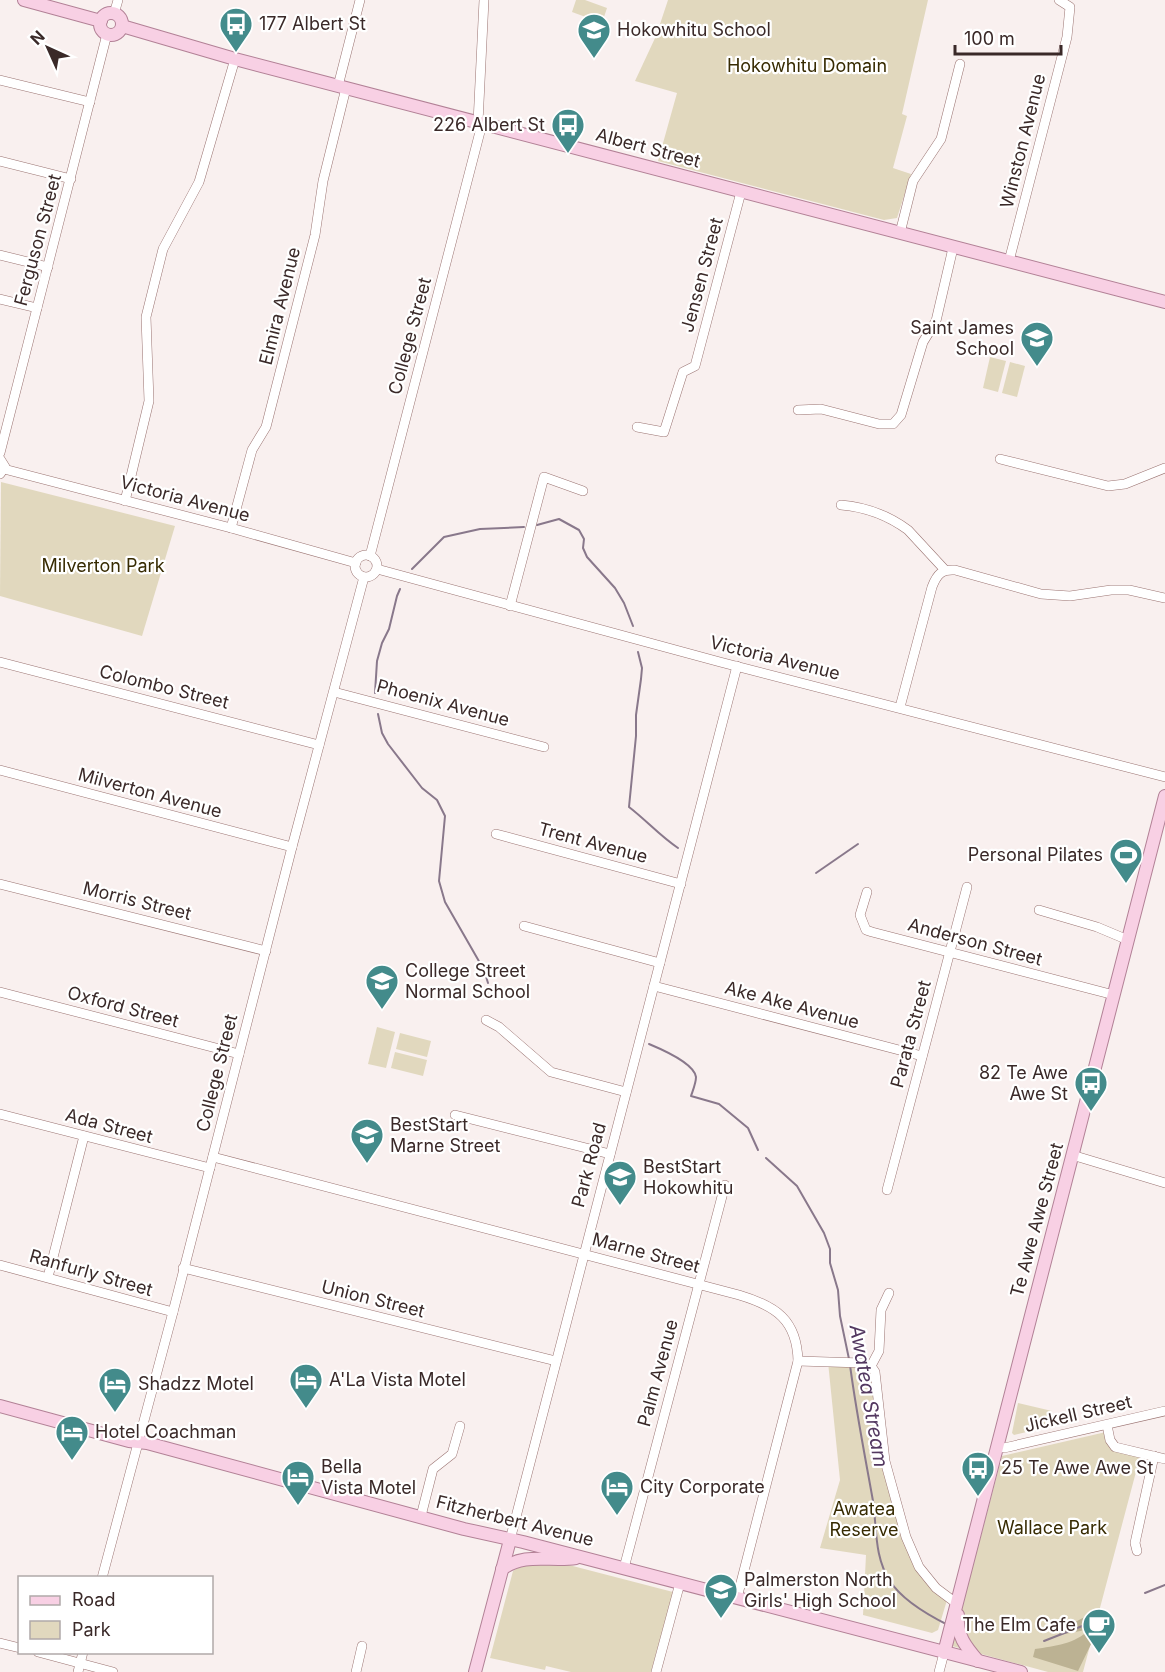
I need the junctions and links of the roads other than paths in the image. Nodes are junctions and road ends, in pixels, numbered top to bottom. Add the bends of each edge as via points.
1 (24, 0) edge
2 (118, 0) edge
3 (360, 0) edge
4 (484, 0) edge
5 (1059, 0) edge
6 (1072, 3) edge
7 (114, 14) junction
8 (101, 21) junction
9 (122, 26) junction
10 (107, 34) junction
11 (235, 59) junction
12 (960, 64) dead end
13 (0, 80) edge
14 (342, 87) junction
15 (90, 102) junction
16 (480, 124) junction
17 (0, 161) edge
18 (71, 179) junction
19 (741, 192) junction
20 (900, 233) junction
21 (953, 248) junction
22 (0, 255) edge
23 (1009, 261) junction
24 (48, 267) junction
25 (0, 299) edge
26 (1165, 302) edge
27 (37, 308) junction
28 (798, 410) dead end
29 (637, 427) dead end
30 (0, 453) edge
31 (0, 459) edge
32 (1000, 459) dead end
33 (1165, 468) edge
34 (2, 472) edge
35 (583, 491) dead end
36 (125, 501) junction
37 (842, 505) dead end
38 (231, 528) junction
39 (370, 556) junction
40 (356, 563) junction
41 (377, 569) junction
42 (945, 570) junction
43 (364, 577) junction
44 (1165, 598) edge
45 (510, 606) junction
46 (0, 662) edge
47 (737, 666) junction
48 (334, 692) junction
49 (900, 707) junction
50 (319, 745) junction
51 (544, 747) dead end
52 (0, 770) edge
53 (1165, 777) edge
54 (1165, 796) edge
55 (496, 834) dead end
56 (292, 847) junction
57 (0, 884) edge
58 (681, 884) junction
59 (967, 886) dead end
60 (867, 892) dead end
61 (1039, 910) dead end
62 (524, 926) dead end
63 (1128, 940) junction
64 (266, 951) junction
65 (949, 952) junction
66 (660, 963) junction
67 (654, 986) junction
68 (0, 992) edge
69 (1114, 995) junction
70 (486, 1020) dead end
71 (238, 1054) junction
72 (922, 1056) junction
73 (626, 1092) junction
74 (0, 1114) edge
75 (455, 1115) dead end
76 (84, 1136) junction
77 (610, 1154) junction
78 (1072, 1155) junction
79 (213, 1157) junction
80 (210, 1168) junction
81 (1165, 1184) edge
82 (725, 1185) dead end
83 (887, 1190) dead end
84 (584, 1254) junction
85 (0, 1265) edge
86 (183, 1268) junction
87 (48, 1277) junction
88 (698, 1284) junction
89 (889, 1293) dead end
90 (173, 1312) junction
91 (556, 1361) junction
92 (798, 1361) junction
93 (871, 1366) junction
94 (0, 1406) edge
95 (1165, 1412) edge
96 (1107, 1425) junction
97 (460, 1426) dead end
98 (138, 1442) junction
99 (998, 1446) junction
100 (1154, 1456) junction
101 (1165, 1459) edge
102 (421, 1516) junction
103 (510, 1540) junction
104 (1137, 1551) dead end
105 (583, 1557) junction
106 (624, 1568) junction
107 (502, 1569) junction
108 (965, 1570) junction
109 (103, 1576) edge
110 (680, 1583) junction
111 (737, 1598) junction
112 (956, 1602) junction
113 (0, 1642) edge
114 (362, 1646) dead end
115 (18, 1647) edge
116 (944, 1653) junction
117 (41, 1654) edge
118 (979, 1661) junction
119 (79, 1668) edge
120 (113, 1672) edge
121 (356, 1672) edge
122 (475, 1672) edge
123 (656, 1672) edge
124 (939, 1672) edge
125 (1021, 1672) edge

1 - 8 main road
2 - 7 street
3 - 14 street, Elmira Avenue
4 - 16 street, College Street
5 - 6 street, Winston Avenue
6 - 23 street, Winston Avenue via 1065,46
7 - 8 main road via 105,15
7 - 9 main road
8 - 10 main road
9 - 10 main road via 117,33
9 - 11 main road, Albert Street
10 - 15 street, Ferguson Street
11 - 14 main road, Albert Street
11 - 36 street via 199,182 163,249 146,317 149,401
12 - 20 street via 941,139 913,181
13 - 15 street
14 - 16 main road, Albert Street
14 - 38 street, Elmira Avenue via 315,235 266,428 252,450
15 - 18 street, Ferguson Street
16 - 19 main road, Albert Street
16 - 39 street, College Street
17 - 18 street
18 - 24 street, Ferguson Street
19 - 20 main road, Albert Street
19 - 29 street, Jensen Street via 695,366 683,372 664,432
20 - 21 main road, Albert Street
21 - 23 main road, Albert Street
21 - 28 street via 936,321 923,342 901,415 893,424 821,409
22 - 24 street
23 - 26 main road, Albert Street
24 - 27 street, Ferguson Street
25 - 27 street
27 - 30 street, Ferguson Street
31 - 34 street via 4,464
32 - 33 street via 1108,486 1125,484
34 - 36 street, Victoria Avenue
35 - 45 street via 544,477
36 - 38 street, Victoria Avenue
37 - 42 street via 879,513 901,525
38 - 40 street, Victoria Avenue
39 - 40 street via 361,557
39 - 41 street
40 - 43 street via 358,573
41 - 43 street via 373,575
41 - 45 street, Victoria Avenue
42 - 44 street via 1041,594 1070,596 1130,590
42 - 49 street via 932,587
43 - 48 street, College Street
45 - 47 street, Victoria Avenue
46 - 50 street, Colombo Street
47 - 49 street, Victoria Avenue
47 - 58 street, Park Road
48 - 50 street, College Street
48 - 51 street, Phoenix Avenue
49 - 53 street, Victoria Avenue
50 - 56 street, College Street
52 - 56 street, Milverton Avenue
54 - 63 main road, Te Awe Awe Street
55 - 58 street, Trent Avenue
56 - 64 street, College Street
57 - 64 street, Morris Street
58 - 66 street, Park Road
59 - 65 street, Parata Street
60 - 65 street, Anderson Street via 860,915 866,930
61 - 63 street
62 - 66 street
63 - 69 main road, Te Awe Awe Street
64 - 71 street, College Street
65 - 69 street, Anderson Street
65 - 72 street, Parata Street
66 - 67 street, Park Road
67 - 72 street, Ake Ake Avenue
67 - 73 street, Park Road
68 - 71 street, Oxford Street
69 - 78 main road, Te Awe Awe Street
70 - 73 street via 551,1072
71 - 79 street, College Street
72 - 83 street, Parata Street
73 - 77 street, Park Road
74 - 76 street, Ada Street
75 - 77 street
76 - 80 street, Ada Street
76 - 87 street
77 - 84 street, Park Road
78 - 81 street
78 - 99 main road, Te Awe Awe Street
79 - 80 street, College Street
79 - 84 street, Marne Street
80 - 86 street, College Street
82 - 88 street, Palm Avenue
84 - 88 street, Marne Street
84 - 91 street, Park Road
85 - 87 street, Ranfurly Street
86 - 90 street, College Street
86 - 91 street, Union Street
87 - 90 street, Ranfurly Street
88 - 92 street, Marne Street via 758,1300 775,1309 794,1334
88 - 106 street, Palm Avenue
89 - 93 street via 881,1310 879,1351
90 - 98 street, College Street
91 - 103 street, Park Road
92 - 93 street
92 - 111 street, Marne Street
93 - 112 street via 875,1372 885,1461 906,1537 920,1567 936,1588
94 - 98 main road, Fitzherbert Avenue
95 - 96 street, Jickell Street
96 - 99 street, Jickell Street via 1004,1448
96 - 100 street via 1115,1447
97 - 102 street via 452,1454 433,1469
98 - 102 main road, Fitzherbert Avenue
98 - 109 street, College Street
99 - 108 main road, Te Awe Awe Street
100 - 101 street
100 - 104 street
102 - 103 main road, Fitzherbert Avenue
103 - 105 main road, Fitzherbert Avenue
103 - 107 main road, Park Road
105 - 106 main road, Fitzherbert Avenue
105 - 107 main road via 558,1561 526,1558 512,1561
106 - 110 main road, Fitzherbert Avenue
107 - 122 main road, Park Road
108 - 112 main road, Te Awe Awe Street
108 - 118 main road via 958,1629 964,1645
110 - 111 main road, Fitzherbert Avenue
110 - 123 street
111 - 116 main road, Fitzherbert Avenue
112 - 116 main road, Te Awe Awe Street
113 - 115 street
114 - 121 street
116 - 118 main road, Fitzherbert Avenue
116 - 124 street
117 - 119 street
118 - 125 main road, Fitzherbert Avenue
119 - 120 street

